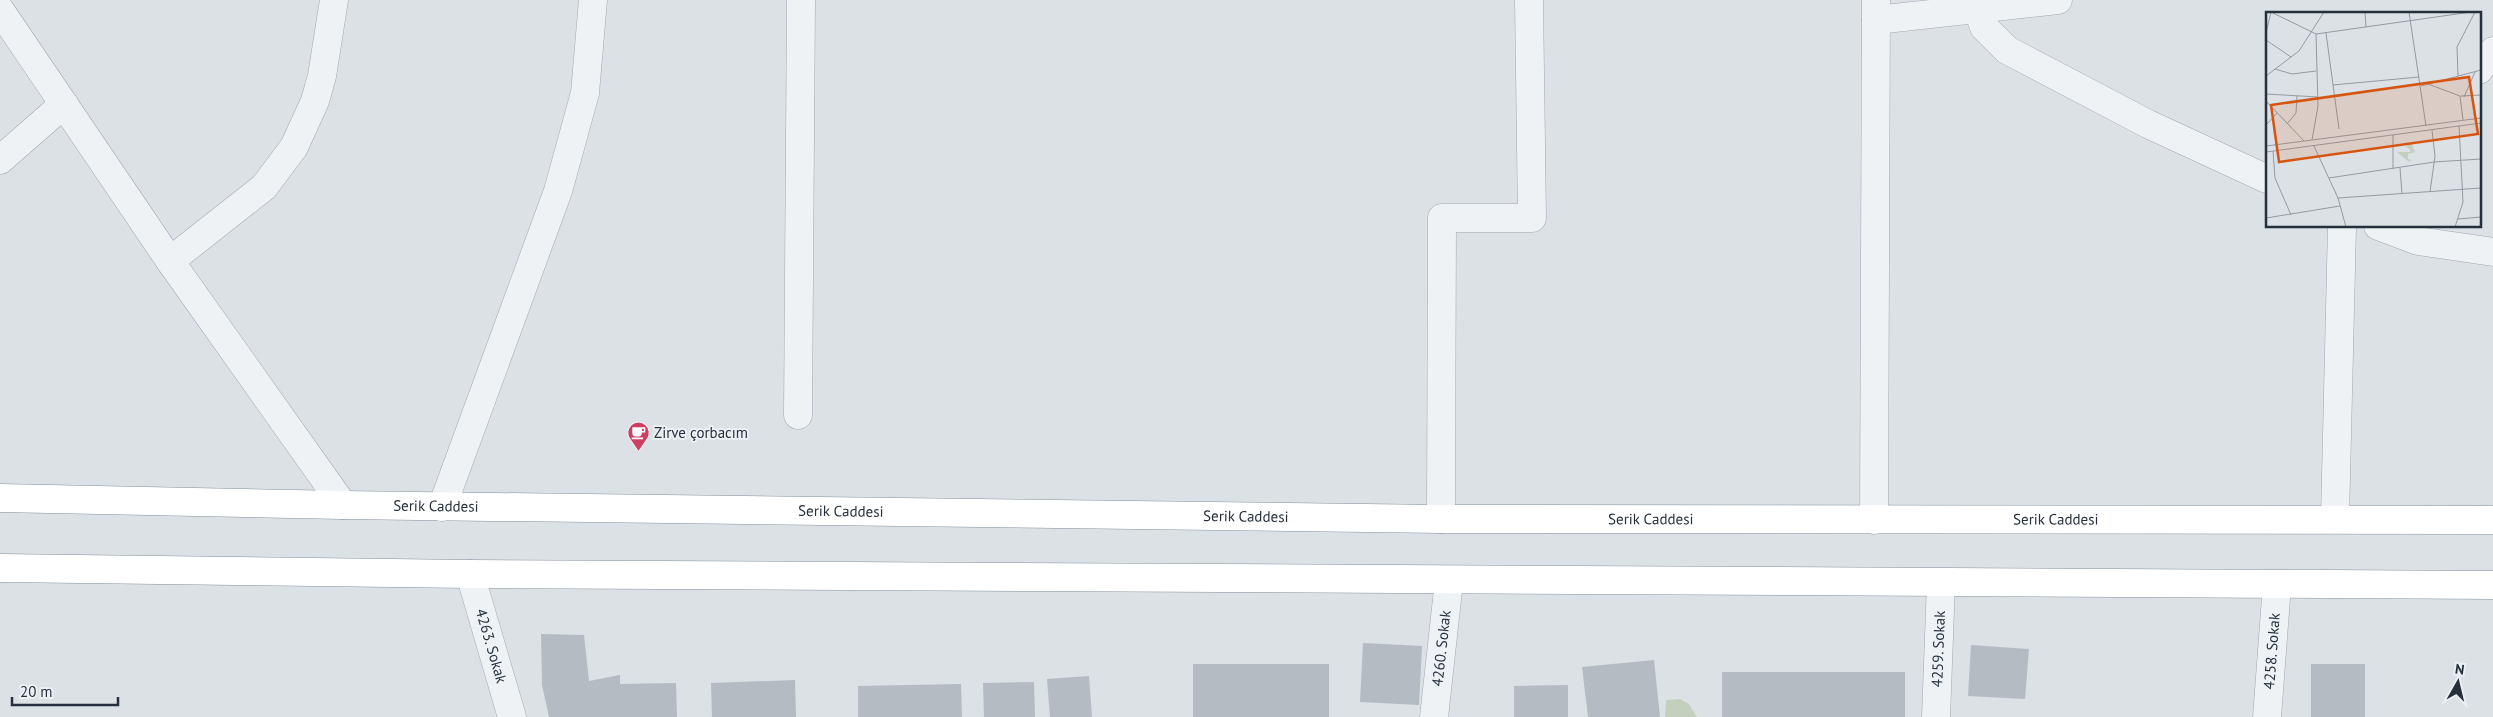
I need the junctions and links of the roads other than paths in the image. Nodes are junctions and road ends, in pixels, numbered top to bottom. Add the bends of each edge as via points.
1 (334, 0) edge
2 (593, 0) edge
3 (801, 0) edge
4 (1529, 0) edge
5 (2058, 0) edge
6 (0, 10) edge
7 (1876, 10) edge
8 (1978, 10) junction
9 (2493, 51) edge
10 (2480, 69) edge
11 (64, 104) junction
12 (0, 160) edge
13 (2266, 179) edge
14 (2342, 228) edge
15 (2387, 228) edge
16 (2493, 252) edge
17 (170, 261) junction
18 (798, 415) dead end
19 (0, 498) edge
20 (343, 505) junction
21 (442, 507) junction
22 (1441, 519) junction
23 (2335, 519) junction
24 (1874, 520) junction
25 (2493, 520) edge
26 (0, 568) edge
27 (470, 574) junction
28 (1449, 581) junction
29 (1941, 583) junction
30 (2277, 585) junction
31 (2493, 585) edge
32 (512, 717) edge
33 (1434, 717) edge
34 (1936, 717) edge
35 (2267, 717) edge

1 - 17 street via 322,76 312,109 294,147 264,187
2 - 21 street via 585,92 558,191
3 - 18 street
4 - 22 street via 1532,218 1442,218
5 - 8 street
6 - 11 street
7 - 8 street
7 - 24 street
8 - 13 street via 1984,27 2007,50 2148,124
9 - 10 street
11 - 12 street
11 - 17 street
14 - 23 street
15 - 16 street via 2427,243
17 - 20 street
19 - 20 highway, Serik Caddesi
20 - 21 highway, Serik Caddesi
21 - 22 highway, Serik Caddesi
22 - 24 highway, Serik Caddesi
23 - 24 highway, Serik Caddesi
23 - 25 highway, Serik Caddesi
26 - 27 highway
27 - 28 highway
27 - 32 street, 4263. Sokak
28 - 29 highway
28 - 33 street, 4260. Sokak
29 - 30 highway
29 - 34 street, 4259. Sokak
30 - 31 highway
30 - 35 street, 4258. Sokak

